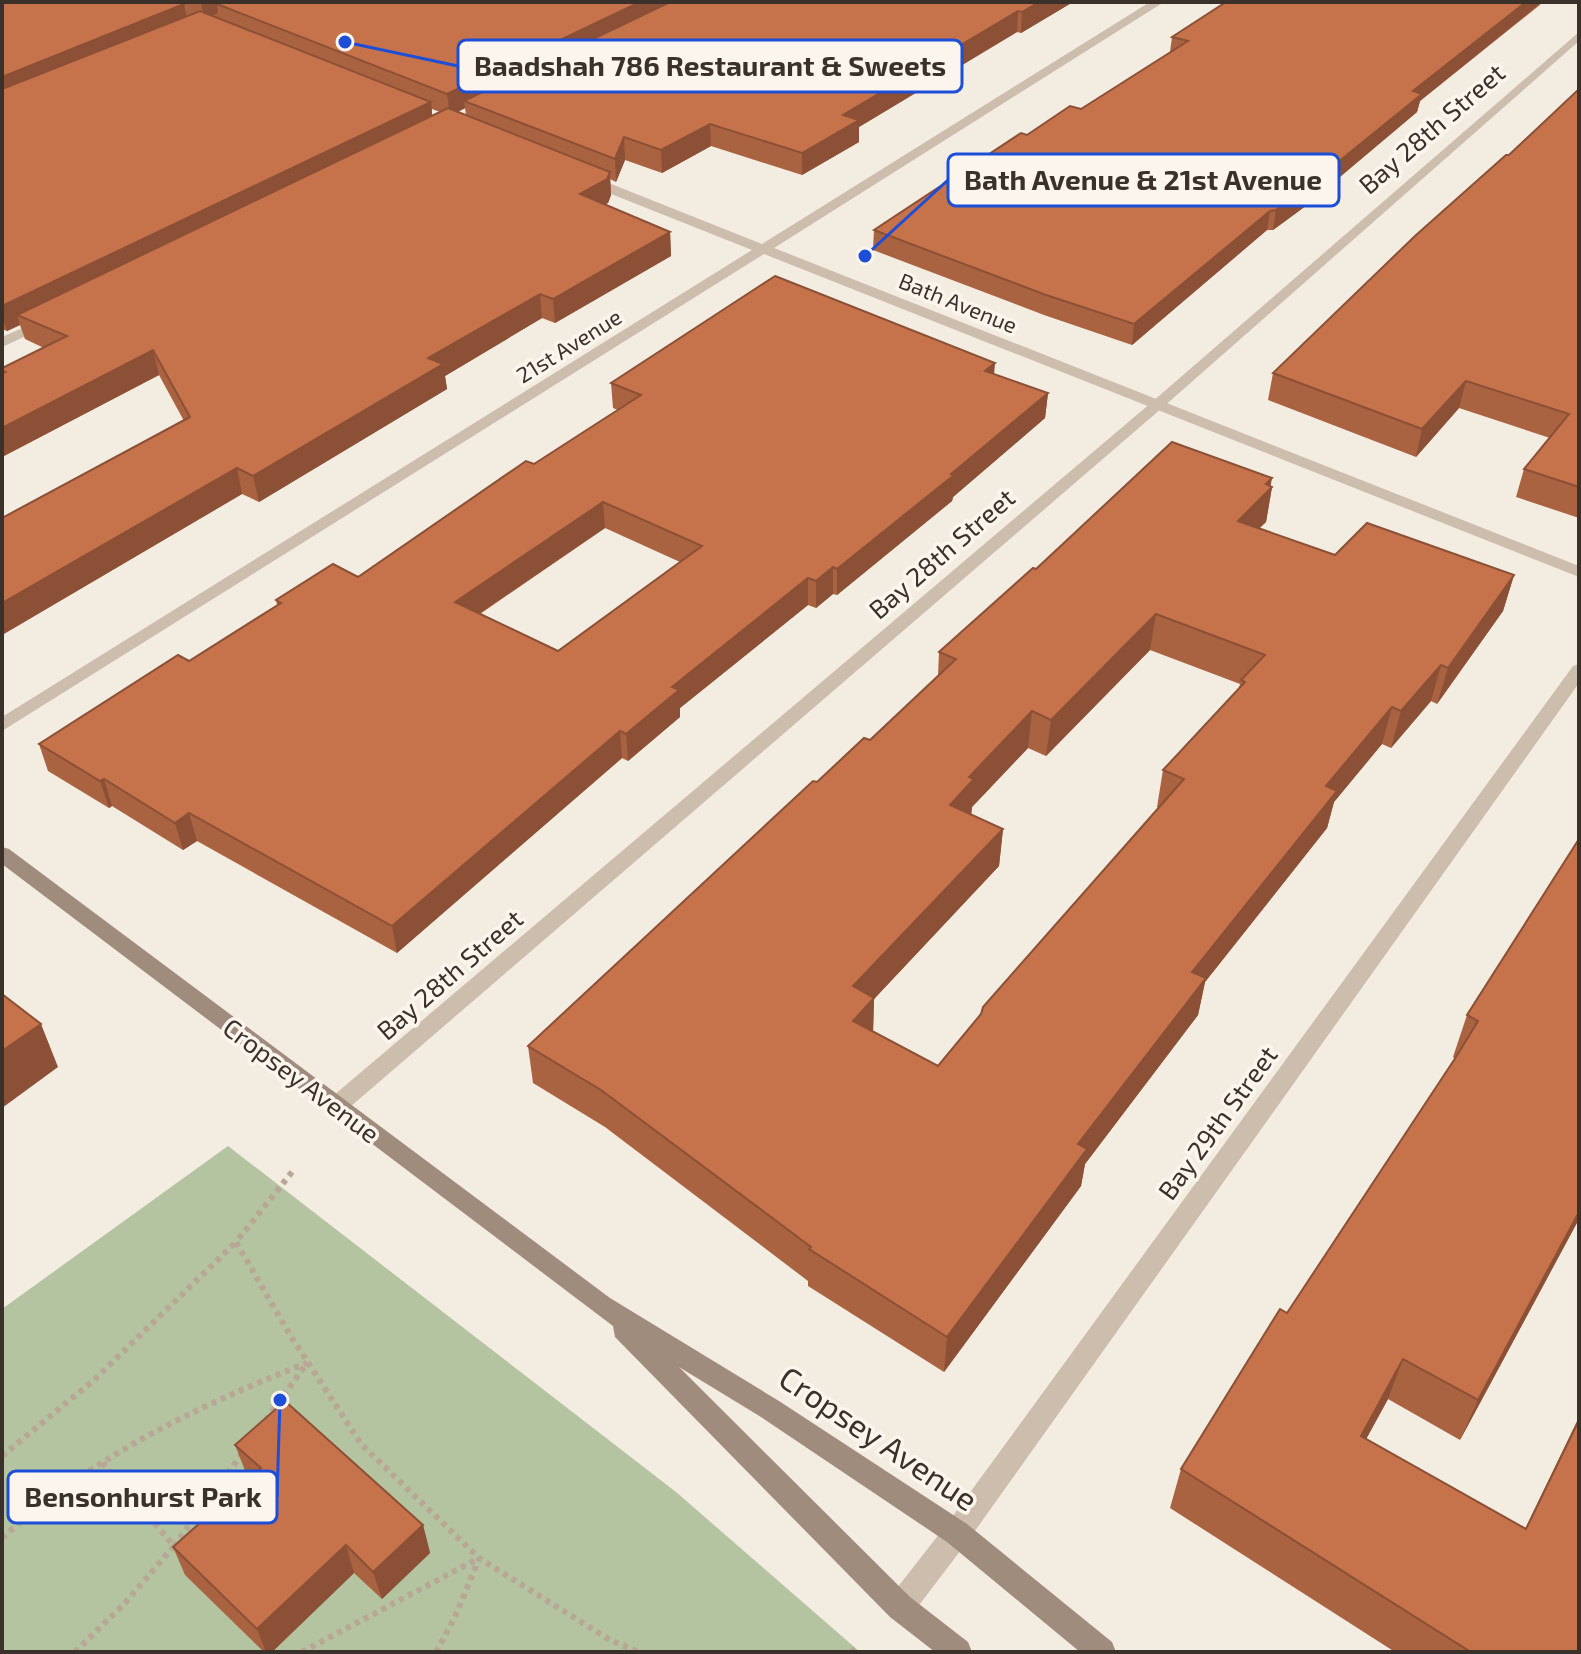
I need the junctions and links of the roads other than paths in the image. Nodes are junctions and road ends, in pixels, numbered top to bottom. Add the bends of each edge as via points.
1 (1158, 2) edge
2 (1579, 35) edge
3 (571, 173) edge
4 (766, 250) junction
5 (59, 316) edge
6 (2, 343) edge
7 (1157, 405) junction
8 (1579, 572) edge
9 (1579, 670) edge
10 (2, 725) edge
11 (2, 854) edge
12 (335, 1107) junction
13 (601, 1306) junction
14 (957, 1533) junction
15 (900, 1607) junction
16 (958, 1652) edge
17 (1102, 1652) edge

1 - 4 street, 21st Avenue
2 - 7 street, Bay 28th Street
3 - 4 street, Bath Avenue
4 - 7 street, Bath Avenue
4 - 10 street, 21st Avenue
5 - 6 street
7 - 8 street, Bath Avenue
7 - 12 street, Bay 28th Street
9 - 14 street, Bay 29th Street
11 - 12 main road, Cropsey Avenue
12 - 13 main road, Cropsey Avenue
13 - 14 main road, Cropsey Avenue via 770,1409
13 - 15 main road, Cropsey Avenue
14 - 15 street, Bay 29th Street
14 - 17 main road, Cropsey Avenue
15 - 16 main road, Cropsey Avenue

